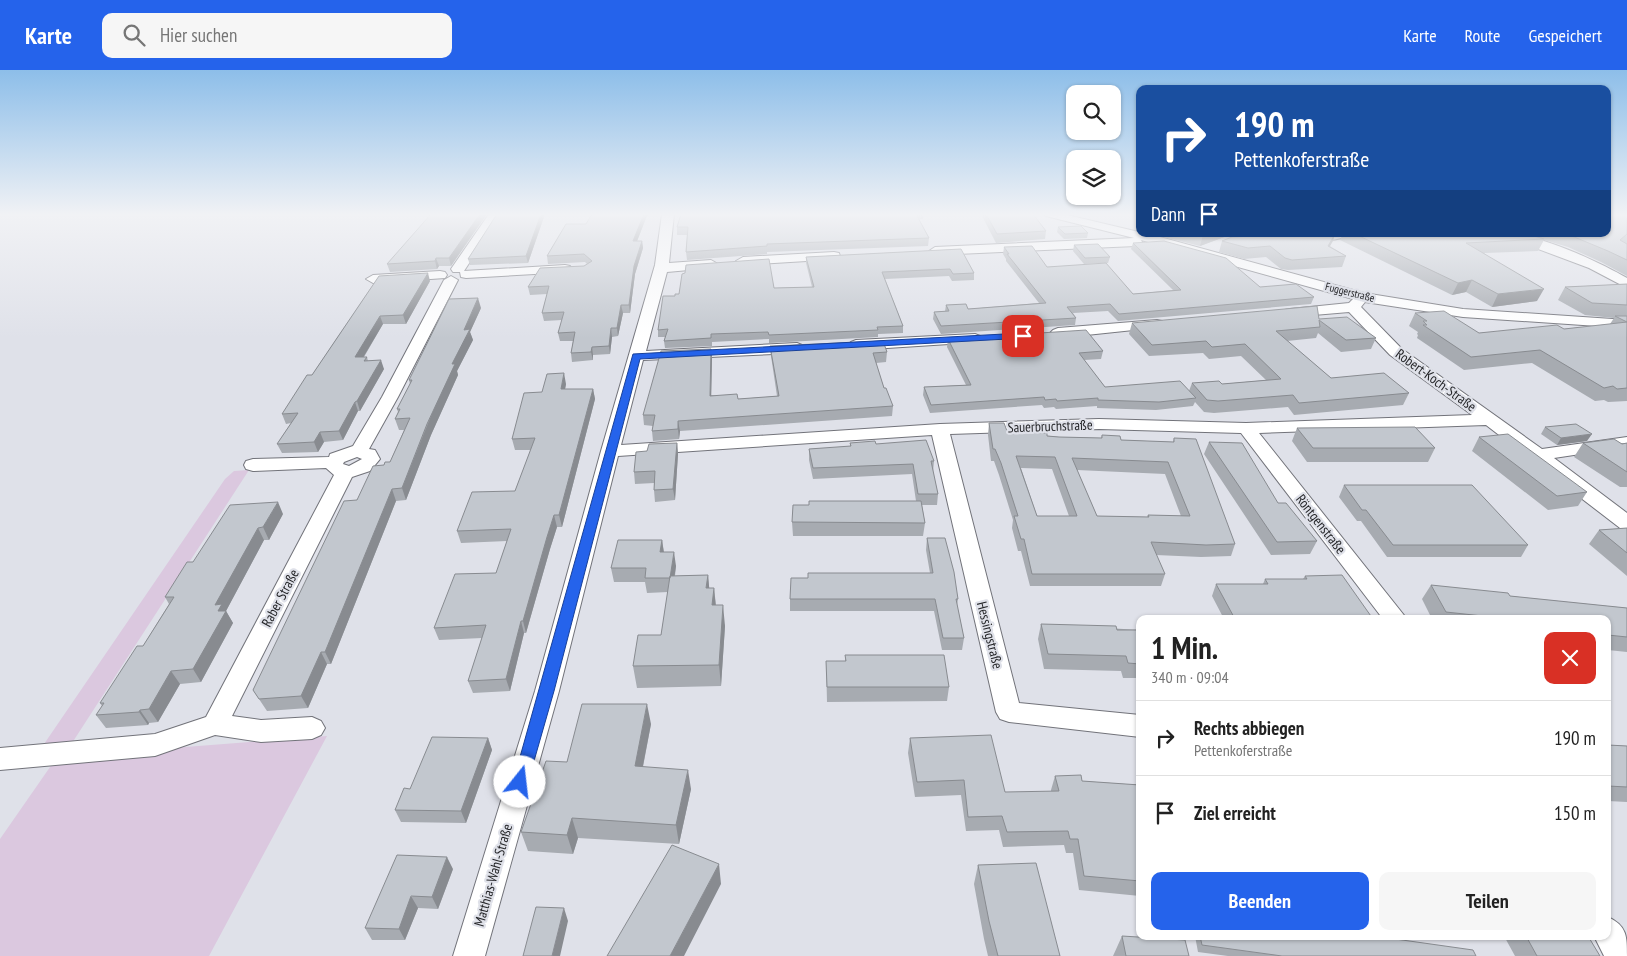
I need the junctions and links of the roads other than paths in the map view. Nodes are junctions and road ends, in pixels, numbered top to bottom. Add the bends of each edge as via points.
1 (467, 255) edge
2 (663, 255) edge
3 (1212, 255) edge
4 (1568, 255) edge
5 (849, 256) edge
6 (575, 268) edge
7 (661, 268) junction
8 (454, 275) junction
9 (373, 279) dead end
10 (1627, 284) edge
11 (1358, 302) junction
12 (1277, 314) edge
13 (1175, 323) edge
14 (1627, 324) edge
15 (1046, 334) edge
16 (994, 338) edge
17 (843, 346) edge
18 (814, 347) edge
19 (636, 356) junction
20 (1490, 420) junction
21 (1246, 428) junction
22 (940, 429) junction
23 (1627, 442) edge
24 (610, 451) junction
25 (1538, 455) junction
26 (253, 466) dead end
27 (340, 467) junction
28 (1627, 524) edge
29 (1393, 615) edge
30 (215, 724) junction
31 (1136, 726) edge
32 (312, 728) dead end
33 (0, 759) edge
34 (1611, 938) edge
35 (469, 956) edge
36 (1623, 956) edge

1 - 8 street
2 - 7 street, Matthias-Wahl-Straße
3 - 11 street, Fuggerstraße
4 - 10 street via 1594,265
5 - 7 street
6 - 8 street
7 - 19 street, Matthias-Wahl-Straße
8 - 9 street
8 - 27 street via 359,452 342,455
11 - 12 street
11 - 14 street, Fuggerstraße
11 - 20 street, Robert-Koch-Straße via 1396,352
13 - 15 street
16 - 17 street
18 - 19 street
19 - 24 street, Matthias-Wahl-Straße
20 - 21 street, Sauerbruchstraße
20 - 25 street, Robert-Koch-Straße
21 - 22 street, Sauerbruchstraße via 1099,424
21 - 29 street, Röntgenstraße
22 - 24 street, Sauerbruchstraße
22 - 31 street, Hessingstraße via 1008,712
23 - 25 street
24 - 35 street, Matthias-Wahl-Straße via 544,700
25 - 28 street, Robert-Koch-Straße
26 - 27 street
27 - 30 street, Raber Straße
30 - 32 street via 261,731
30 - 33 street via 155,745
34 - 36 street

